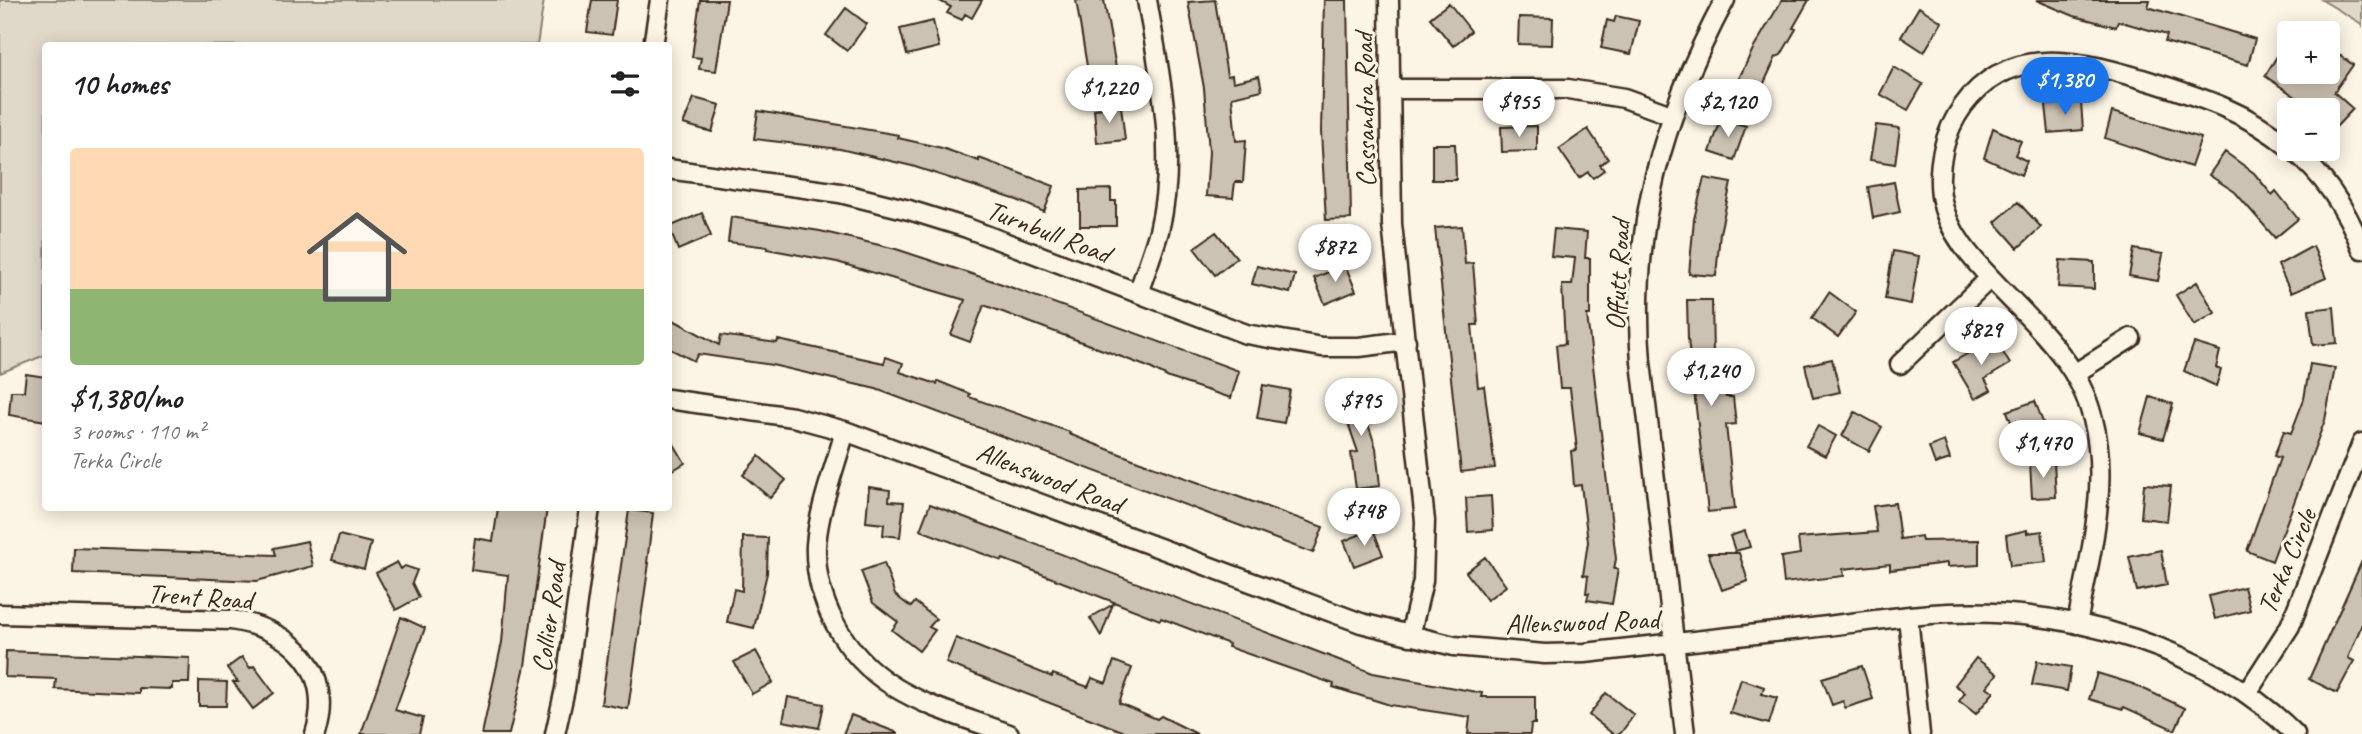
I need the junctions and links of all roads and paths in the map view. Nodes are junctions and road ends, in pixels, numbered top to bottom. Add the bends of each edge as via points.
1 (660, 0) edge
2 (1147, 0) edge
3 (1389, 0) edge
4 (1725, 0) edge
5 (654, 42) edge
6 (1391, 89) junction
7 (1671, 115) junction
8 (2277, 138) edge
9 (2306, 161) edge
10 (672, 170) edge
11 (2362, 249) edge
12 (1990, 278) junction
13 (1138, 293) junction
14 (2131, 338) dead end
15 (1406, 341) junction
16 (1900, 364) dead end
17 (2074, 374) junction
18 (672, 400) edge
19 (845, 431) junction
20 (2362, 443) edge
21 (590, 511) edge
22 (0, 614) edge
23 (1908, 617) junction
24 (2077, 624) junction
25 (1410, 636) junction
26 (1675, 643) junction
27 (2247, 692) junction
28 (315, 734) edge
29 (555, 734) edge
30 (1009, 734) edge
31 (1685, 734) edge
32 (1920, 734) edge
33 (2295, 734) edge

1 - 5 street
2 - 13 street via 1168,136 1168,172 1158,232
3 - 6 street, Cassandra Road
4 - 7 street, Offutt Road
6 - 7 street via 1568,89 1612,95
6 - 15 street, Cassandra Road via 1392,224
7 - 26 street, Offutt Road via 1644,223 1638,313
8 - 12 street via 2247,116 2214,101 2091,64 2034,63 2009,70 1987,82 1955,117 1940,167 1948,220
9 - 11 street via 2337,198
10 - 13 street, Turnbull Road via 840,193 909,210
12 - 16 street
12 - 17 street via 2037,326
13 - 15 street, Turnbull Road via 1246,334 1290,344 1359,347
14 - 17 street
15 - 25 street, Cassandra Road via 1426,552
17 - 24 street via 2094,427 2101,486
18 - 19 street, Allenswood Road via 793,418
19 - 25 street, Allenswood Road via 1360,622
19 - 30 street via 816,546 825,605 840,634 859,662 884,682
20 - 27 street, Terka Circle via 2290,626
21 - 29 street, Collier Road
22 - 28 street, Trent Road via 253,623 275,632 307,660 321,703
23 - 24 street, Allenswood Road via 1993,614
23 - 26 street, Allenswood Road
23 - 32 street
24 - 27 street, Allenswood Road via 2156,647
25 - 26 street, Allenswood Road via 1454,646 1545,654
26 - 31 street, Offutt Road
27 - 33 street, Allenswood Road

